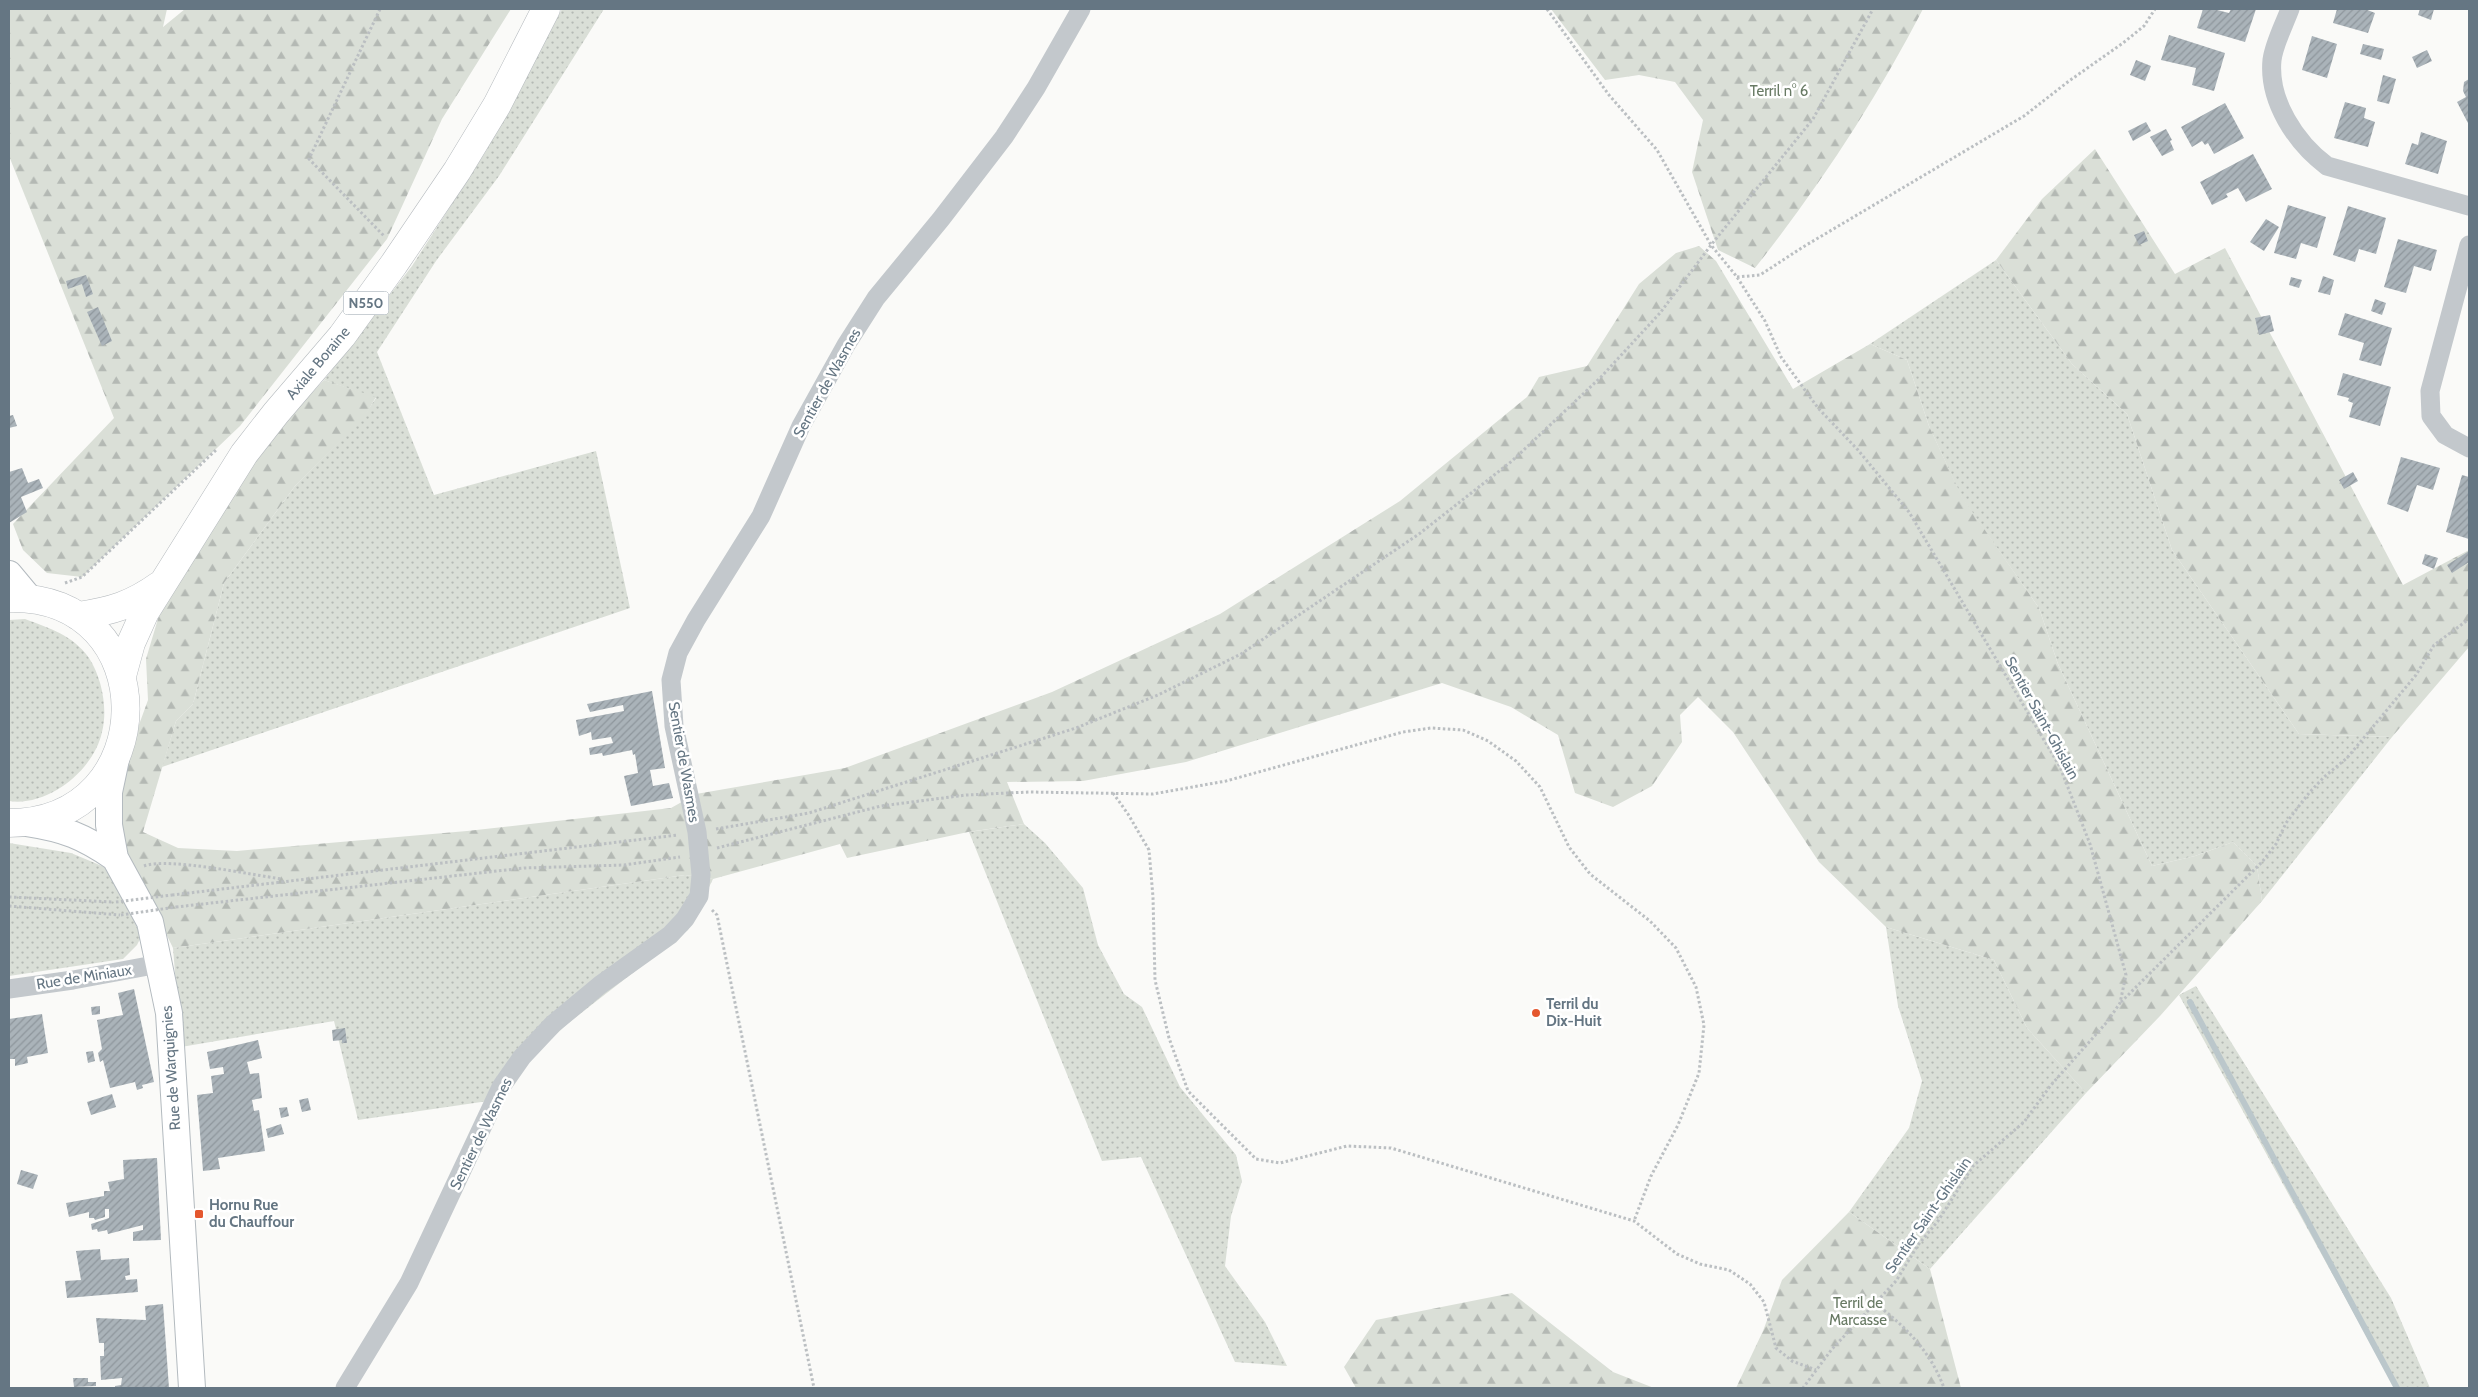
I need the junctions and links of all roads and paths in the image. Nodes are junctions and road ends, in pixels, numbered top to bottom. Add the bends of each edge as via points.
1 (380, 9) edge
2 (546, 9) edge
3 (1081, 9) edge
4 (1547, 9) edge
5 (1873, 9) edge
6 (2155, 9) edge
7 (2290, 9) edge
8 (2469, 206) edge
9 (387, 239) dead end
10 (1711, 244) junction
11 (2469, 246) edge
12 (1737, 277) junction
13 (219, 447) dead end
14 (2469, 448) edge
15 (9, 574) edge
16 (163, 583) junction
17 (64, 584) dead end
18 (19, 598) edge
19 (78, 616) junction
20 (2469, 619) edge
21 (122, 676) junction
22 (116, 759) junction
23 (1112, 793) junction
24 (18, 823) edge
25 (697, 832) junction
26 (698, 854) junction
27 (115, 858) junction
28 (150, 864) dead end
29 (287, 880) junction
30 (699, 896) junction
31 (9, 897) edge
32 (9, 906) edge
33 (159, 964) junction
34 (9, 989) edge
35 (2120, 1003) junction
36 (1634, 1221) junction
37 (1876, 1304) junction
38 (1816, 1370) junction
39 (192, 1388) edge
40 (345, 1388) edge
41 (814, 1388) edge
42 (1803, 1388) edge
43 (1944, 1388) edge

1 - 9 path via 309,159
2 - 16 main road, Axiale Boraine / N550 via 497,105 457,171 342,336 244,454
3 - 25 street, Sentier de Wasmes via 1004,137 876,298 846,345 801,426 761,516 678,653 671,680 674,726
4 - 10 path, Sentier Saint-Ghislain via 1609,95 1657,150
5 - 10 path via 1813,119
6 - 12 path via 2144,26 2024,116 1760,275
7 - 8 street via 2272,58 2272,78 2277,98 2292,130 2310,153 2327,166
10 - 12 path, Sentier Saint-Ghislain
10 - 25 path via 1660,313 1601,377 1512,461 1419,534 1241,654 1158,695 1076,728 977,761 809,813
11 - 14 street via 2430,392 2431,416 2446,435
12 - 35 path, Sentier Saint-Ghislain via 1765,322 1781,357 1818,408 1909,512 2060,767 2090,844 2126,975
13 - 17 path via 82,577
15 - 18 street
16 - 19 main road, Axiale Boraine / N550 via 138,600 109,612
16 - 21 main road via 131,643
18 - 19 main road via 54,604
19 - 21 main road via 112,653
20 - 35 path via 2434,645 2416,675 2347,758 2324,777 2286,822 2276,844 2262,862
21 - 22 main road via 127,705 125,733
22 - 24 main road via 94,790 63,812
22 - 27 street, Rue de Warquignies via 109,792 109,825
23 - 26 path via 966,795 881,806 842,818 732,842
23 - 36 path via 1149,850 1155,980 1169,1038 1188,1092 1256,1159 1280,1163 1348,1146 1391,1148
23 - 36 path via 1153,794 1226,781 1404,732 1431,728 1463,730 1488,741 1516,761 1540,787 1568,848 1590,874 1650,921 1676,948 1696,987 1704,1025 1699,1073 1678,1125 1651,1176
24 - 27 street via 58,828 88,840
25 - 26 street, Sentier de Wasmes
25 - 29 path
26 - 30 street, Sentier de Wasmes
26 - 32 path, bridge via 624,865 524,868 121,915
27 - 33 street, Rue de Warquignies via 150,922
28 - 29 path via 188,865
29 - 31 path, bridge via 116,902
30 - 40 street, Sentier de Wasmes via 670,935 600,985 553,1024 522,1057 501,1087 409,1283
30 - 41 path via 717,915
33 - 34 street, Rue de Miniaux
33 - 39 street, Rue de Warquignies via 169,1013
35 - 37 path, Sentier Saint-Ghislain via 2050,1085 2024,1122 1973,1166 1896,1281
36 - 38 path via 1677,1254 1700,1264 1729,1270 1750,1284 1764,1302 1776,1348 1792,1361
37 - 38 path, Sentier Saint-Ghislain
37 - 43 path via 1902,1324 1923,1348 1938,1371
38 - 42 path, Sentier Saint-Ghislain

